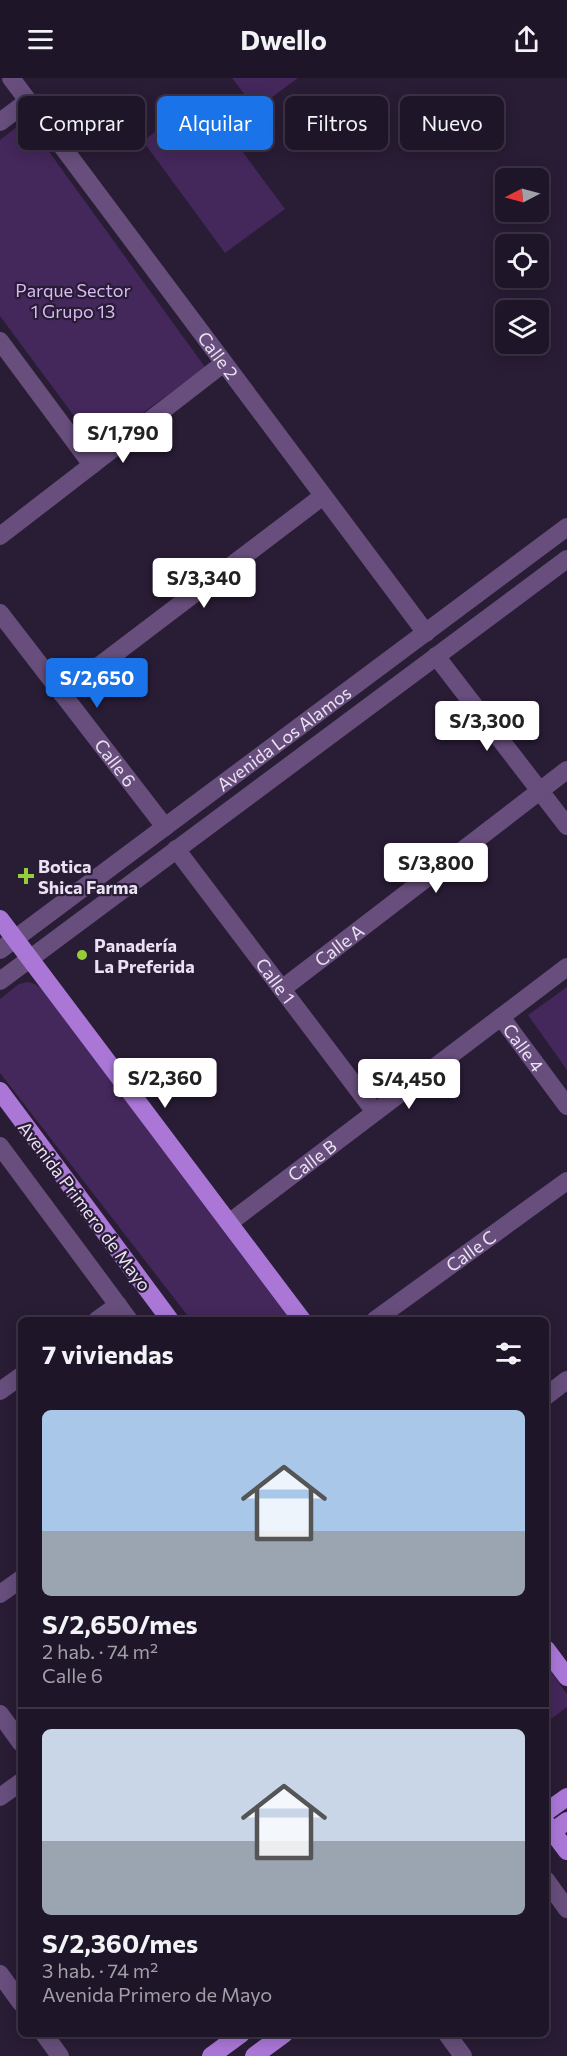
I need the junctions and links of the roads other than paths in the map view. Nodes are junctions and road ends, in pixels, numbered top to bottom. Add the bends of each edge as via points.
1 (11, 78) edge
2 (24, 96) edge
3 (18, 108) edge
4 (0, 122) edge
5 (65, 150) edge
6 (0, 341) edge
7 (224, 363) junction
8 (92, 465) junction
9 (323, 496) junction
10 (567, 527) edge
11 (0, 536) edge
12 (567, 559) edge
13 (0, 613) edge
14 (426, 633) junction
15 (436, 656) junction
16 (62, 694) junction
17 (567, 770) edge
18 (540, 790) junction
19 (567, 826) edge
20 (165, 827) junction
21 (176, 849) junction
22 (0, 919) edge
23 (15, 939) junction
24 (0, 950) edge
25 (30, 959) junction
26 (567, 967) edge
27 (0, 981) edge
28 (282, 989) junction
29 (501, 1017) junction
30 (0, 1091) edge
31 (567, 1106) edge
32 (375, 1112) junction
33 (0, 1146) edge
34 (567, 1181) edge
35 (229, 1223) junction
36 (118, 1305) junction
37 (101, 1317) edge
38 (127, 1317) edge
39 (168, 1317) edge
40 (300, 1317) edge
41 (379, 1317) edge
42 (18, 1378) edge
43 (567, 1380) edge
44 (0, 1391) edge
45 (549, 1394) edge
46 (18, 1581) edge
47 (0, 1594) edge
48 (549, 1653) edge
49 (567, 1677) edge
50 (0, 1714) edge
51 (18, 1739) edge
52 (18, 1784) edge
53 (0, 1797) edge
54 (567, 1797) edge
55 (549, 1810) edge
56 (553, 1828) edge
57 (567, 1851) edge
58 (549, 1884) edge
59 (567, 1909) edge
60 (0, 1974) edge
61 (14, 1995) edge
62 (46, 2037) edge
63 (237, 2037) edge
64 (280, 2037) edge
65 (449, 2037) edge
66 (60, 2056) edge
67 (211, 2056) edge
68 (255, 2056) edge
69 (463, 2056) edge

1 - 2 street, Calle 2
3 - 4 street
5 - 7 street, Calle 2
6 - 8 street
7 - 8 street
7 - 9 street, Calle 2
8 - 11 street
9 - 14 street, Calle 2
9 - 16 street
10 - 14 street, Avenida Los Alamos
12 - 15 street, Avenida Los Alamos
13 - 16 street, Calle 6
14 - 20 street, Avenida Los Alamos
15 - 18 street
15 - 21 street, Avenida Los Alamos
16 - 20 street, Calle 6
17 - 18 street, Calle A
18 - 19 street
18 - 28 street, Calle A
20 - 23 street, Avenida Los Alamos
21 - 25 street, Avenida Los Alamos
21 - 28 street, Calle 1
22 - 23 main road
23 - 24 street, Avenida Los Alamos
23 - 25 main road
25 - 27 street, Avenida Los Alamos
25 - 35 main road
26 - 29 street, Calle B
28 - 32 street, Calle 1
29 - 31 street, Calle 4
29 - 32 street, Calle B
30 - 39 main road, Avenida Primero de Mayo
32 - 35 street, Calle B
33 - 36 street, Avenida Primero de Mayo
34 - 41 street, Calle C
35 - 40 main road
36 - 37 street
36 - 38 street, Avenida Primero de Mayo
42 - 44 street
43 - 45 street
46 - 47 street
48 - 49 main road
50 - 51 street
52 - 53 street
54 - 55 main road
56 - 57 main road
58 - 59 street
60 - 61 street
62 - 66 street
63 - 67 main road
64 - 68 main road
65 - 69 street

